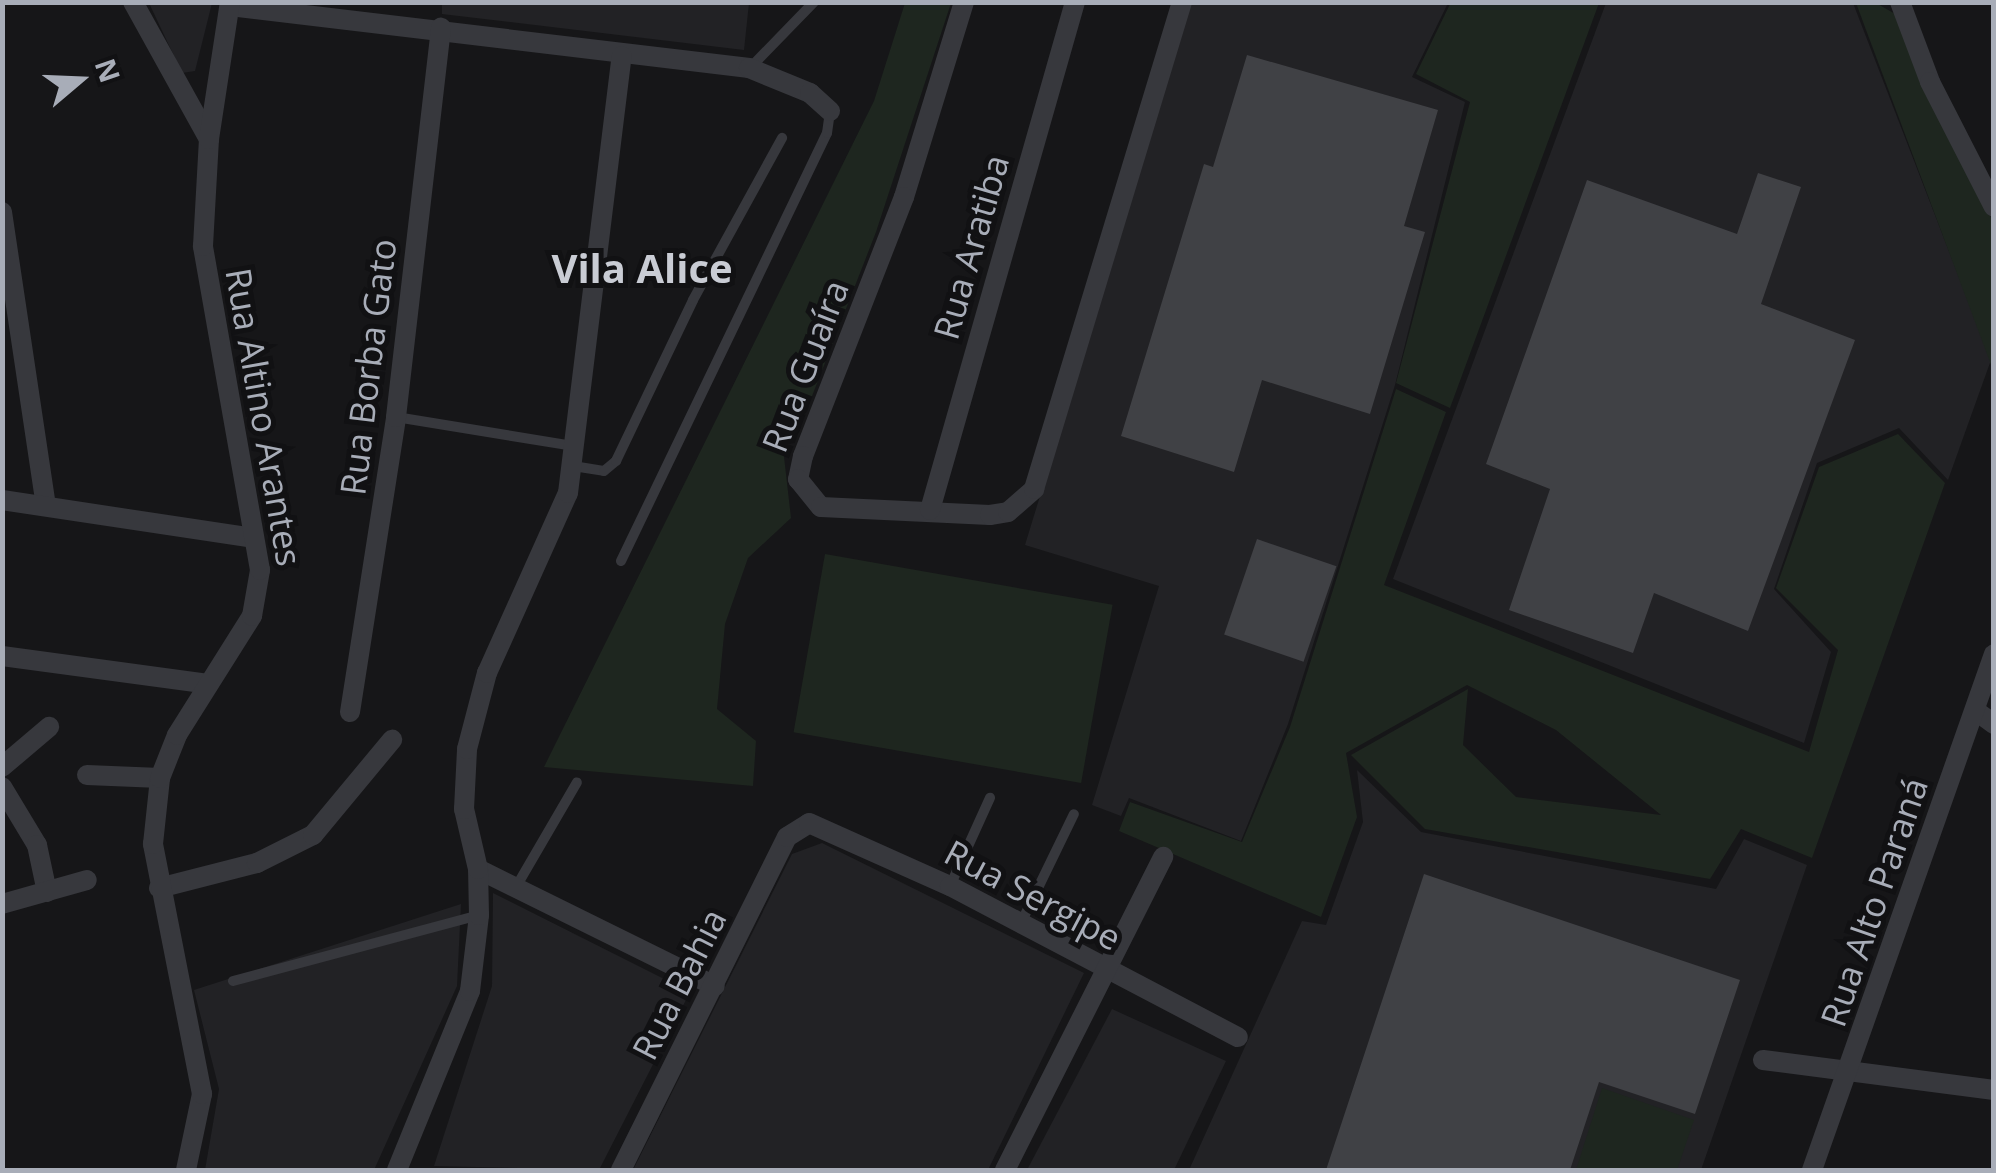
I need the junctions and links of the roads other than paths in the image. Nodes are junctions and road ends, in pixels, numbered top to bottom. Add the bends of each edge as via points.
1 (133, 2) edge
2 (814, 2) edge
3 (964, 2) edge
4 (1182, 2) edge
5 (230, 4) edge
6 (1070, 4) edge
7 (1897, 6) edge
8 (441, 28) junction
9 (622, 56) junction
10 (749, 68) junction
11 (830, 111) joint
12 (782, 138) dead end
13 (209, 139) junction
14 (1994, 207) edge
15 (2, 212) edge
16 (7, 278) edge
17 (396, 417) junction
18 (573, 456) junction
19 (2, 500) edge
20 (46, 505) junction
21 (930, 510) junction
22 (254, 538) junction
23 (621, 561) dead end
24 (1994, 654) edge
25 (2, 656) edge
26 (208, 684) junction
27 (1976, 711) junction
28 (350, 712) dead end
29 (1994, 724) edge
30 (49, 727) dead end
31 (392, 740) dead end
32 (2, 767) edge
33 (88, 775) dead end
34 (160, 778) junction
35 (577, 782) dead end
36 (4, 789) edge
37 (990, 798) dead end
38 (1074, 814) dead end
39 (796, 827) joint
40 (1163, 858) dead end
41 (478, 869) junction
42 (87, 880) dead end
43 (950, 886) junction
44 (159, 888) junction
45 (516, 888) junction
46 (47, 892) junction
47 (2, 904) edge
48 (480, 915) junction
49 (1021, 923) junction
50 (1104, 969) junction
51 (233, 981) dead end
52 (715, 986) junction
53 (1238, 1037) dead end
54 (1764, 1060) dead end
55 (1849, 1071) junction
56 (1994, 1090) edge
57 (391, 1169) edge
58 (186, 1170) edge
59 (621, 1170) edge
60 (1005, 1170) edge
61 (1812, 1170) edge

1 - 13 street
2 - 10 lane
3 - 21 street, Rua Guaíra via 904,196 798,479 821,507
4 - 21 street, Rua Guaíra via 1034,488 1008,512
5 - 8 street
5 - 13 street, Rua Altino Arantes
6 - 21 street, Rua Aratiba
7 - 14 street
8 - 9 street
8 - 17 street, Rua Borba Gato
9 - 10 street
9 - 18 street
10 - 11 street via 810,93
11 - 23 lane via 827,134
12 - 18 lane via 692,300 616,461 604,471
13 - 22 street, Rua Altino Arantes via 201,212 206,279
15 - 16 street
16 - 20 street
17 - 18 lane
17 - 28 street, Rua Borba Gato
18 - 41 street via 554,531 488,673 468,748 464,810
19 - 20 street
20 - 22 street
22 - 26 street, Rua Altino Arantes via 259,593 252,616
24 - 27 street, Rua Alto Paraná
25 - 26 street
26 - 34 street, Rua Altino Arantes
27 - 29 street
27 - 55 street, Rua Alto Paraná
30 - 32 street
31 - 44 street via 313,835 257,864
33 - 34 street
34 - 44 street, Rua Altino Arantes via 153,844
35 - 45 lane
36 - 46 street via 37,844
37 - 43 lane
38 - 49 lane
39 - 43 street, Rua Sergipe via 822,823
39 - 52 street, Rua Bahia
40 - 50 street
41 - 45 street
41 - 48 street
42 - 46 street
43 - 49 street, Rua Sergipe
44 - 58 street, Rua Altino Arantes via 202,1094
45 - 52 street
46 - 47 street
48 - 51 lane
48 - 57 street via 463,1014
49 - 50 street, Rua Sergipe
50 - 53 street, Rua Sergipe
50 - 60 street
52 - 59 street, Rua Bahia
54 - 55 street
55 - 56 street
55 - 61 street, Rua Alto Paraná

